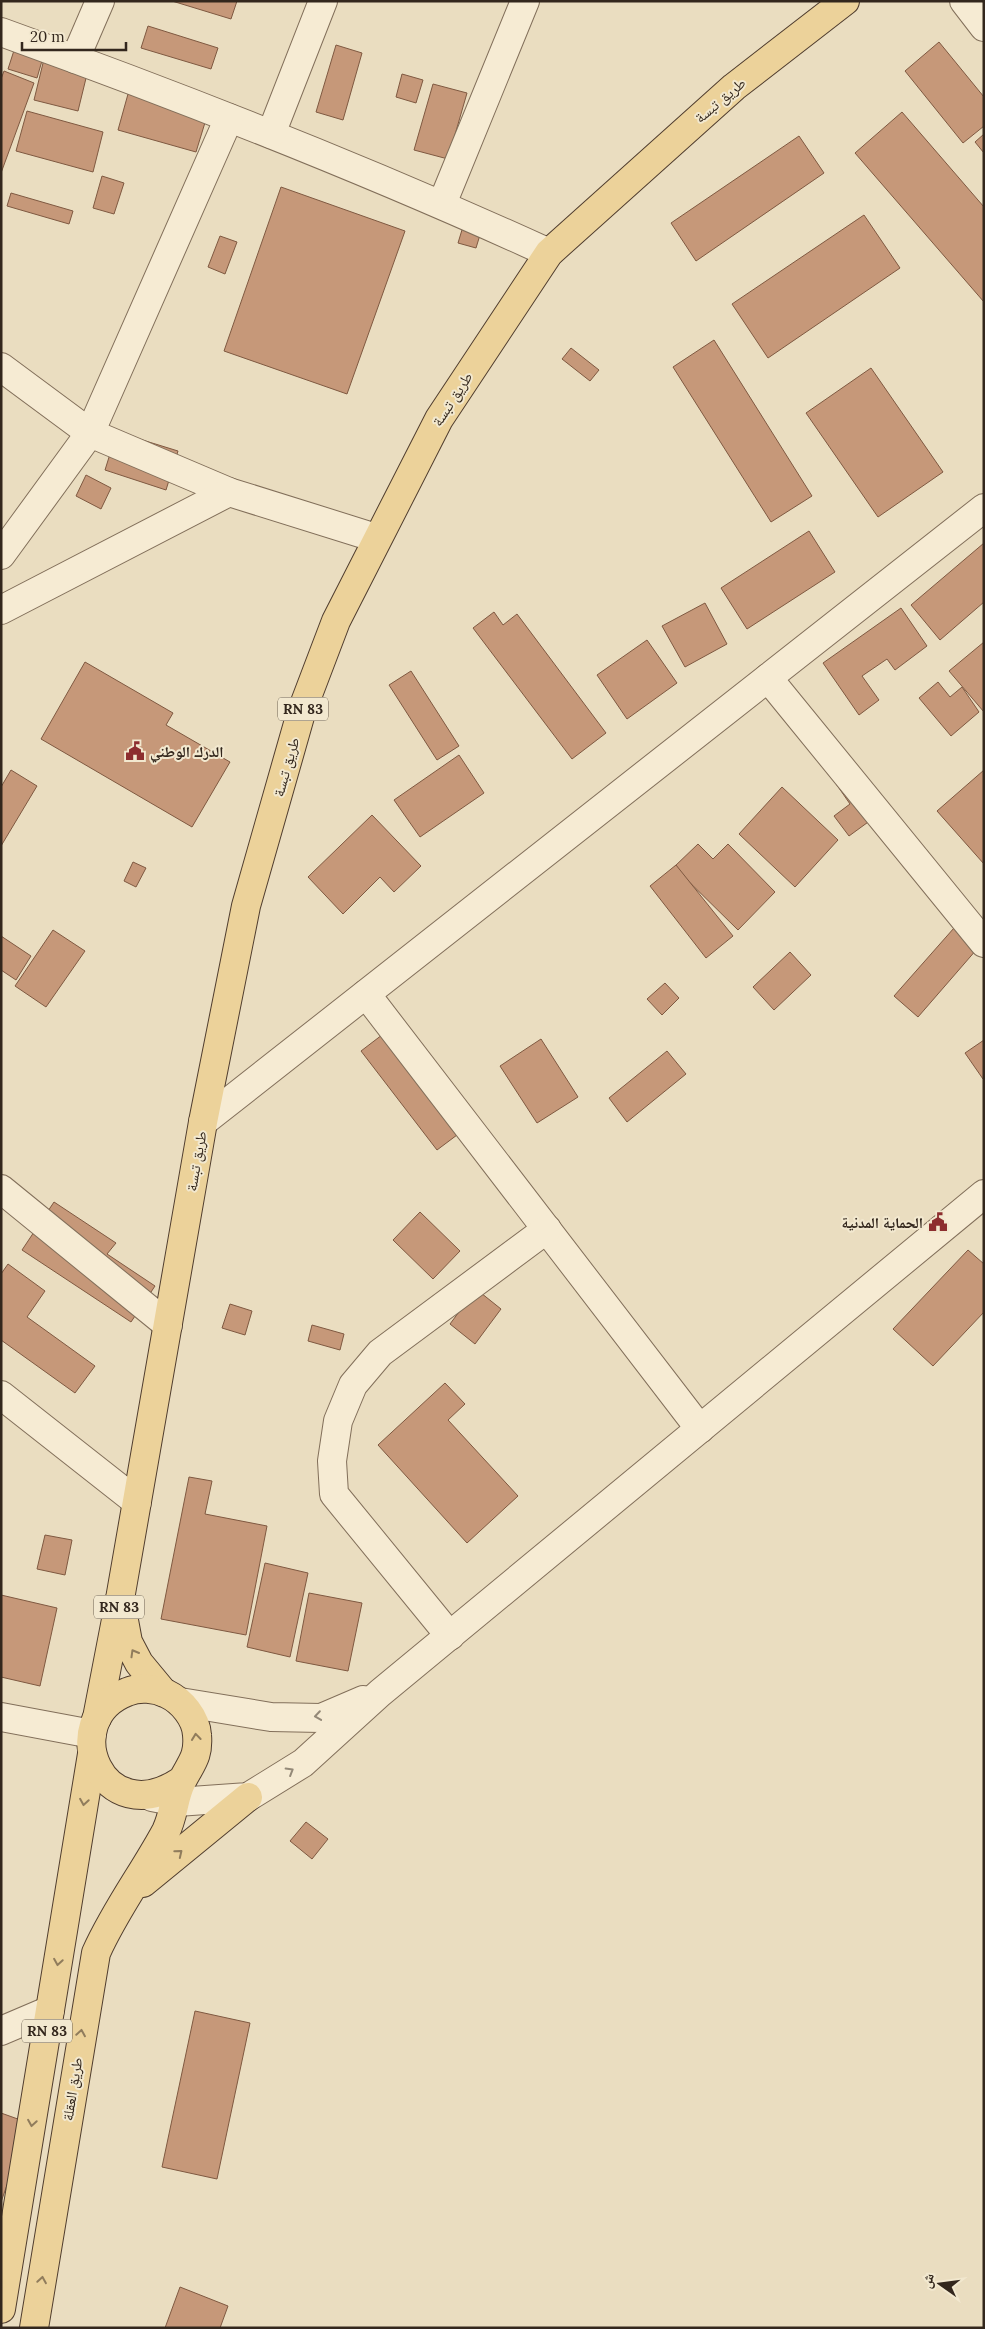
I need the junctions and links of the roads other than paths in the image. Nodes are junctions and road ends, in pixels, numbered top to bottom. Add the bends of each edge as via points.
1 (100, 1) edge
2 (323, 1) edge
3 (525, 1) edge
4 (845, 1) edge
5 (964, 1) edge
6 (984, 27) edge
7 (1, 32) edge
8 (75, 59) junction
9 (229, 118) junction
10 (271, 134) junction
11 (442, 204) junction
12 (549, 253) junction
13 (1, 367) edge
14 (90, 433) junction
15 (229, 492) junction
16 (984, 508) edge
17 (376, 538) junction
18 (1, 555) edge
19 (1, 610) edge
20 (768, 678) junction
21 (984, 943) edge
22 (366, 994) junction
23 (203, 1122) junction
24 (1, 1189) edge
25 (984, 1194) edge
26 (547, 1229) junction
27 (168, 1325) junction
28 (1, 1395) edge
29 (700, 1429) junction
30 (137, 1502) junction
31 (120, 1599) junction
32 (450, 1636) junction
33 (380, 1693) junction
34 (171, 1697) junction
35 (1, 1717) edge
36 (94, 1735) junction
37 (179, 1792) junction
38 (148, 1796) joint
39 (248, 1796) junction
40 (128, 1895) junction
41 (50, 2010) junction
42 (1, 2032) edge
43 (1, 2309) edge
44 (34, 2328) edge

1 - 8 street
2 - 10 street
3 - 11 street
4 - 12 main road, طريق تبسة / RN 83 via 734,87
5 - 6 street
7 - 8 street
8 - 9 street
9 - 10 street
9 - 14 street
10 - 11 street
11 - 12 street
12 - 17 main road, طريق تبسة / RN 83 via 439,419
13 - 14 street
14 - 15 street
14 - 18 street
15 - 17 street
15 - 19 street
16 - 20 street
17 - 23 main road, طريق تبسة / RN 83 via 336,621 301,713 246,906
20 - 21 street
20 - 22 street
22 - 23 street
22 - 26 street
23 - 27 main road, طريق تبسة / RN 83
24 - 27 street
25 - 29 street
26 - 29 street
26 - 32 street via 380,1354 353,1385 338,1421 332,1461 334,1494
27 - 30 main road, طريق تبسة / RN 83
28 - 30 street
29 - 32 street
30 - 31 main road, طريق تبسة / RN 83
34 -> 31 main road, RN 83 via 140,1663 128,1642
31 - 36 main road, RN 83
32 - 33 street
33 -> 34 street via 321,1718 272,1717
39 -> 33 street via 304,1763
34 - 36 main road via 140,1690 118,1696 106,1706
37 -> 34 main road via 197,1750 197,1733 190,1716
35 - 36 street
36 - 38 main road via 97,1768 106,1781 119,1790
36 -> 41 main road, RN 83
37 - 38 street
37 - 39 street
37 - 40 main road, طريق العقلة / RN 83 via 167,1829
40 -> 39 main road
44 -> 40 main road, طريق العقلة / RN 83 via 92,1970 108,1926
41 - 42 street
41 -> 43 main road, RN 83

